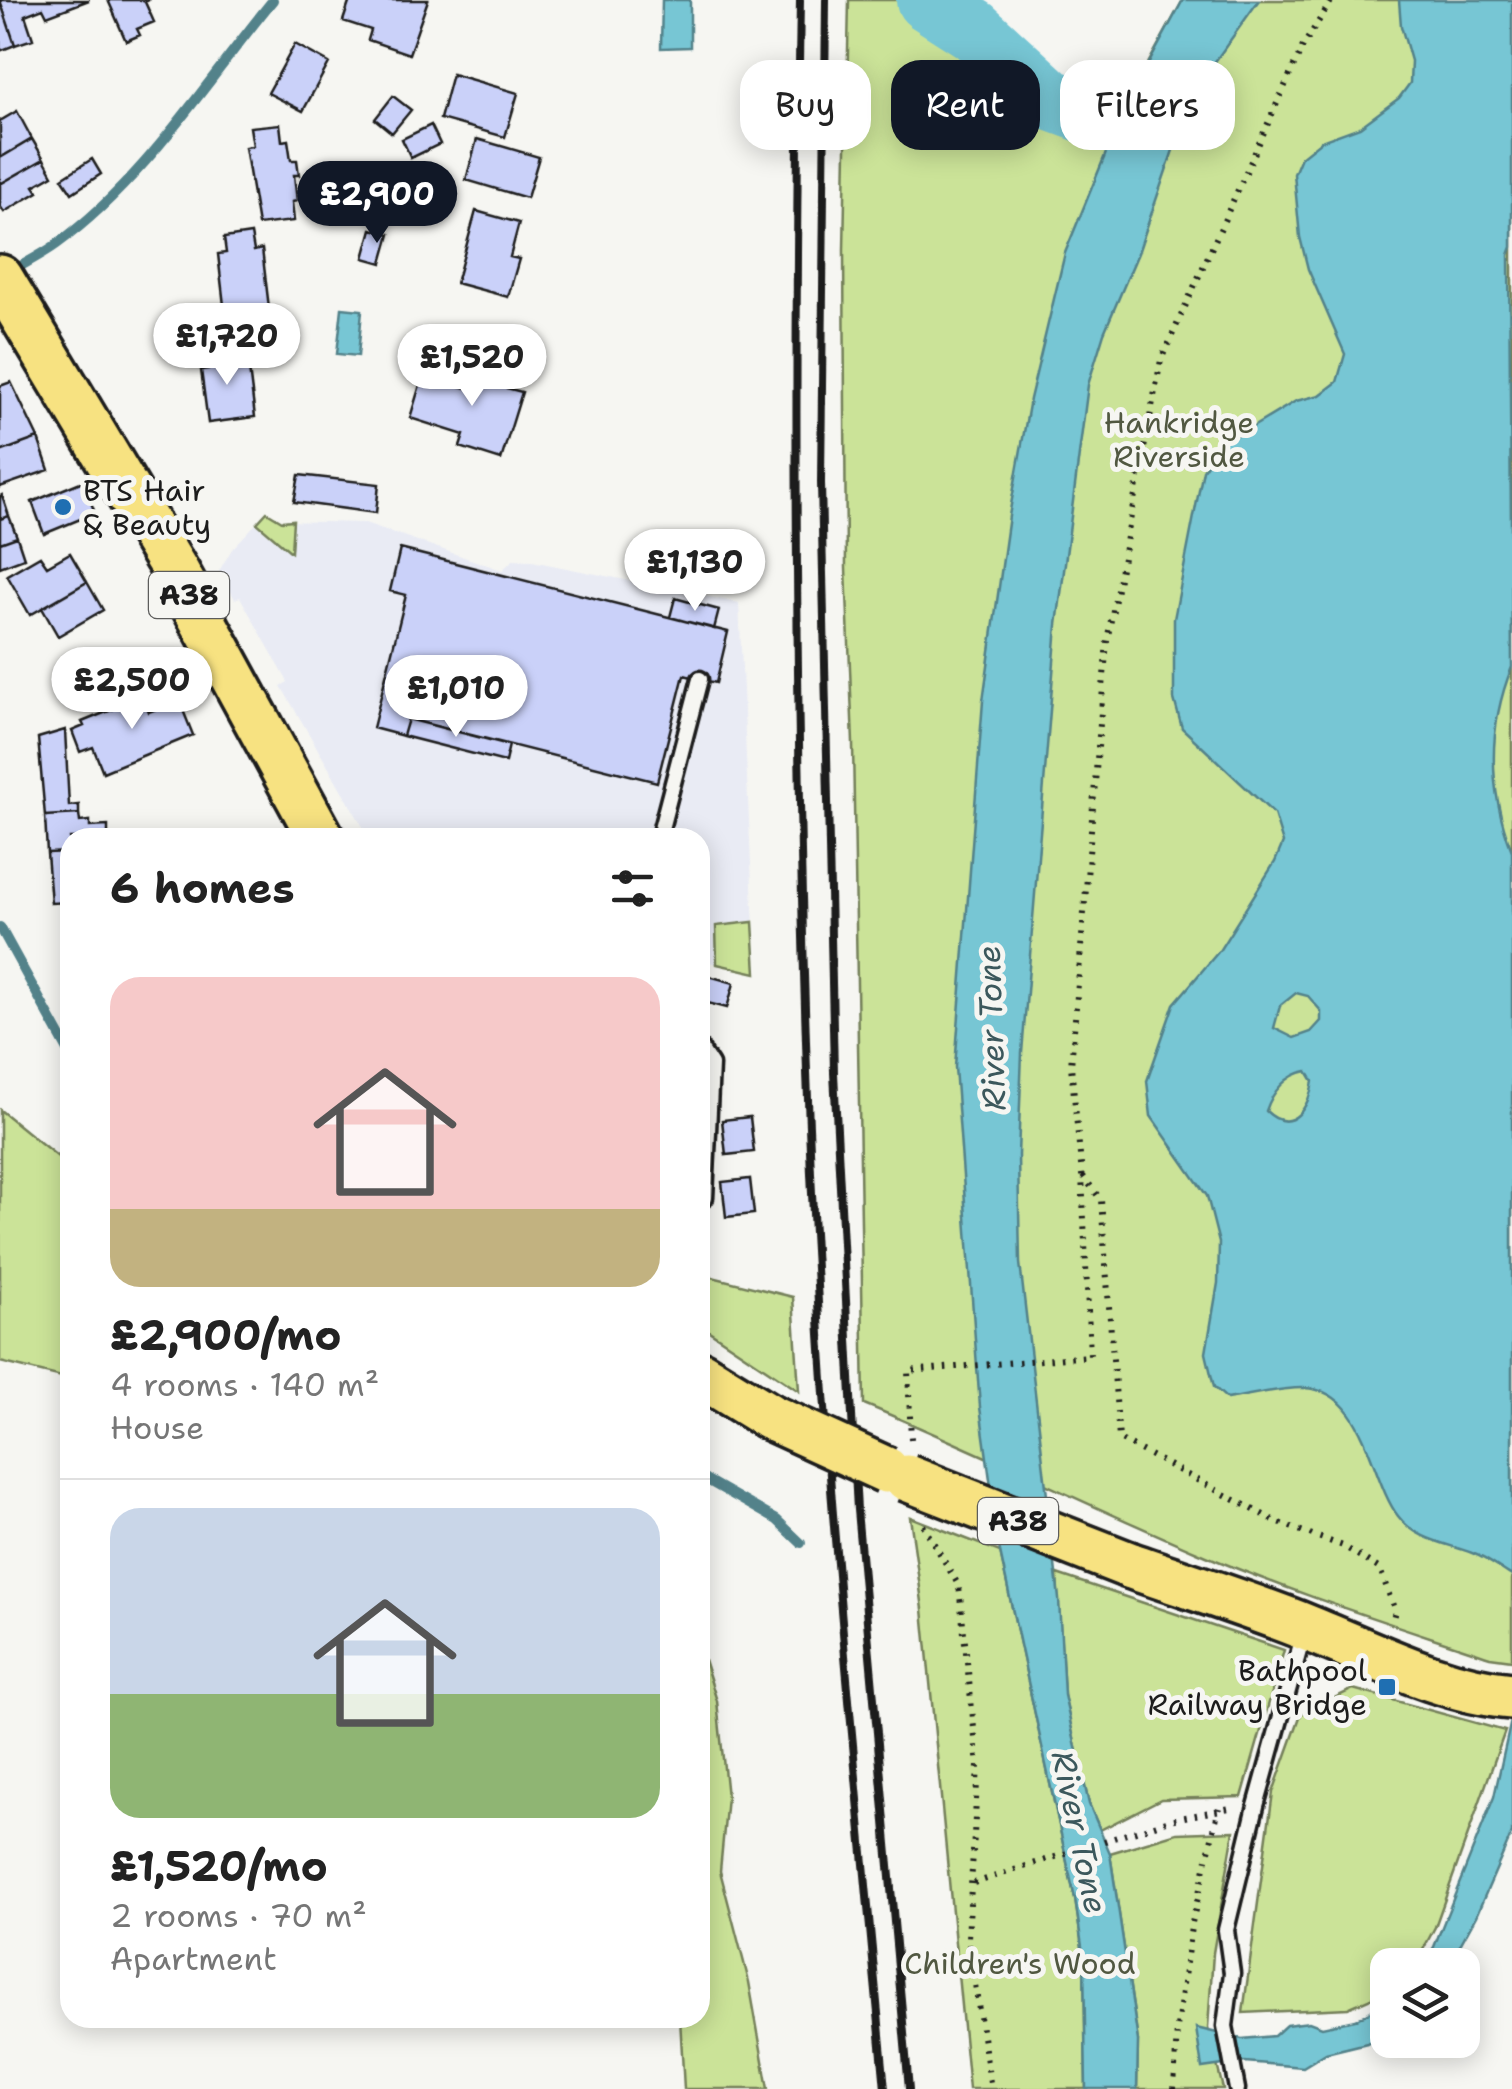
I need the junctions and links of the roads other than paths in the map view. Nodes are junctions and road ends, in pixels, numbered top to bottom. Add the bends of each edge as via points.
1 (0, 278) edge
2 (700, 678) dead end
3 (316, 828) edge
4 (661, 828) dead end
5 (710, 1062) edge
6 (710, 1109) edge
7 (710, 1380) edge
8 (1306, 1627) junction
9 (1500, 1695) edge
10 (1237, 2089) edge

1 - 3 main road, A38 via 176,572
2 - 4 lane
5 - 6 lane
7 - 8 main road, A38, bridge via 770,1418 902,1466 1130,1564
8 - 9 main road, A38 via 1440,1682
8 - 10 lane via 1226,1930 1232,1973 1225,2026

